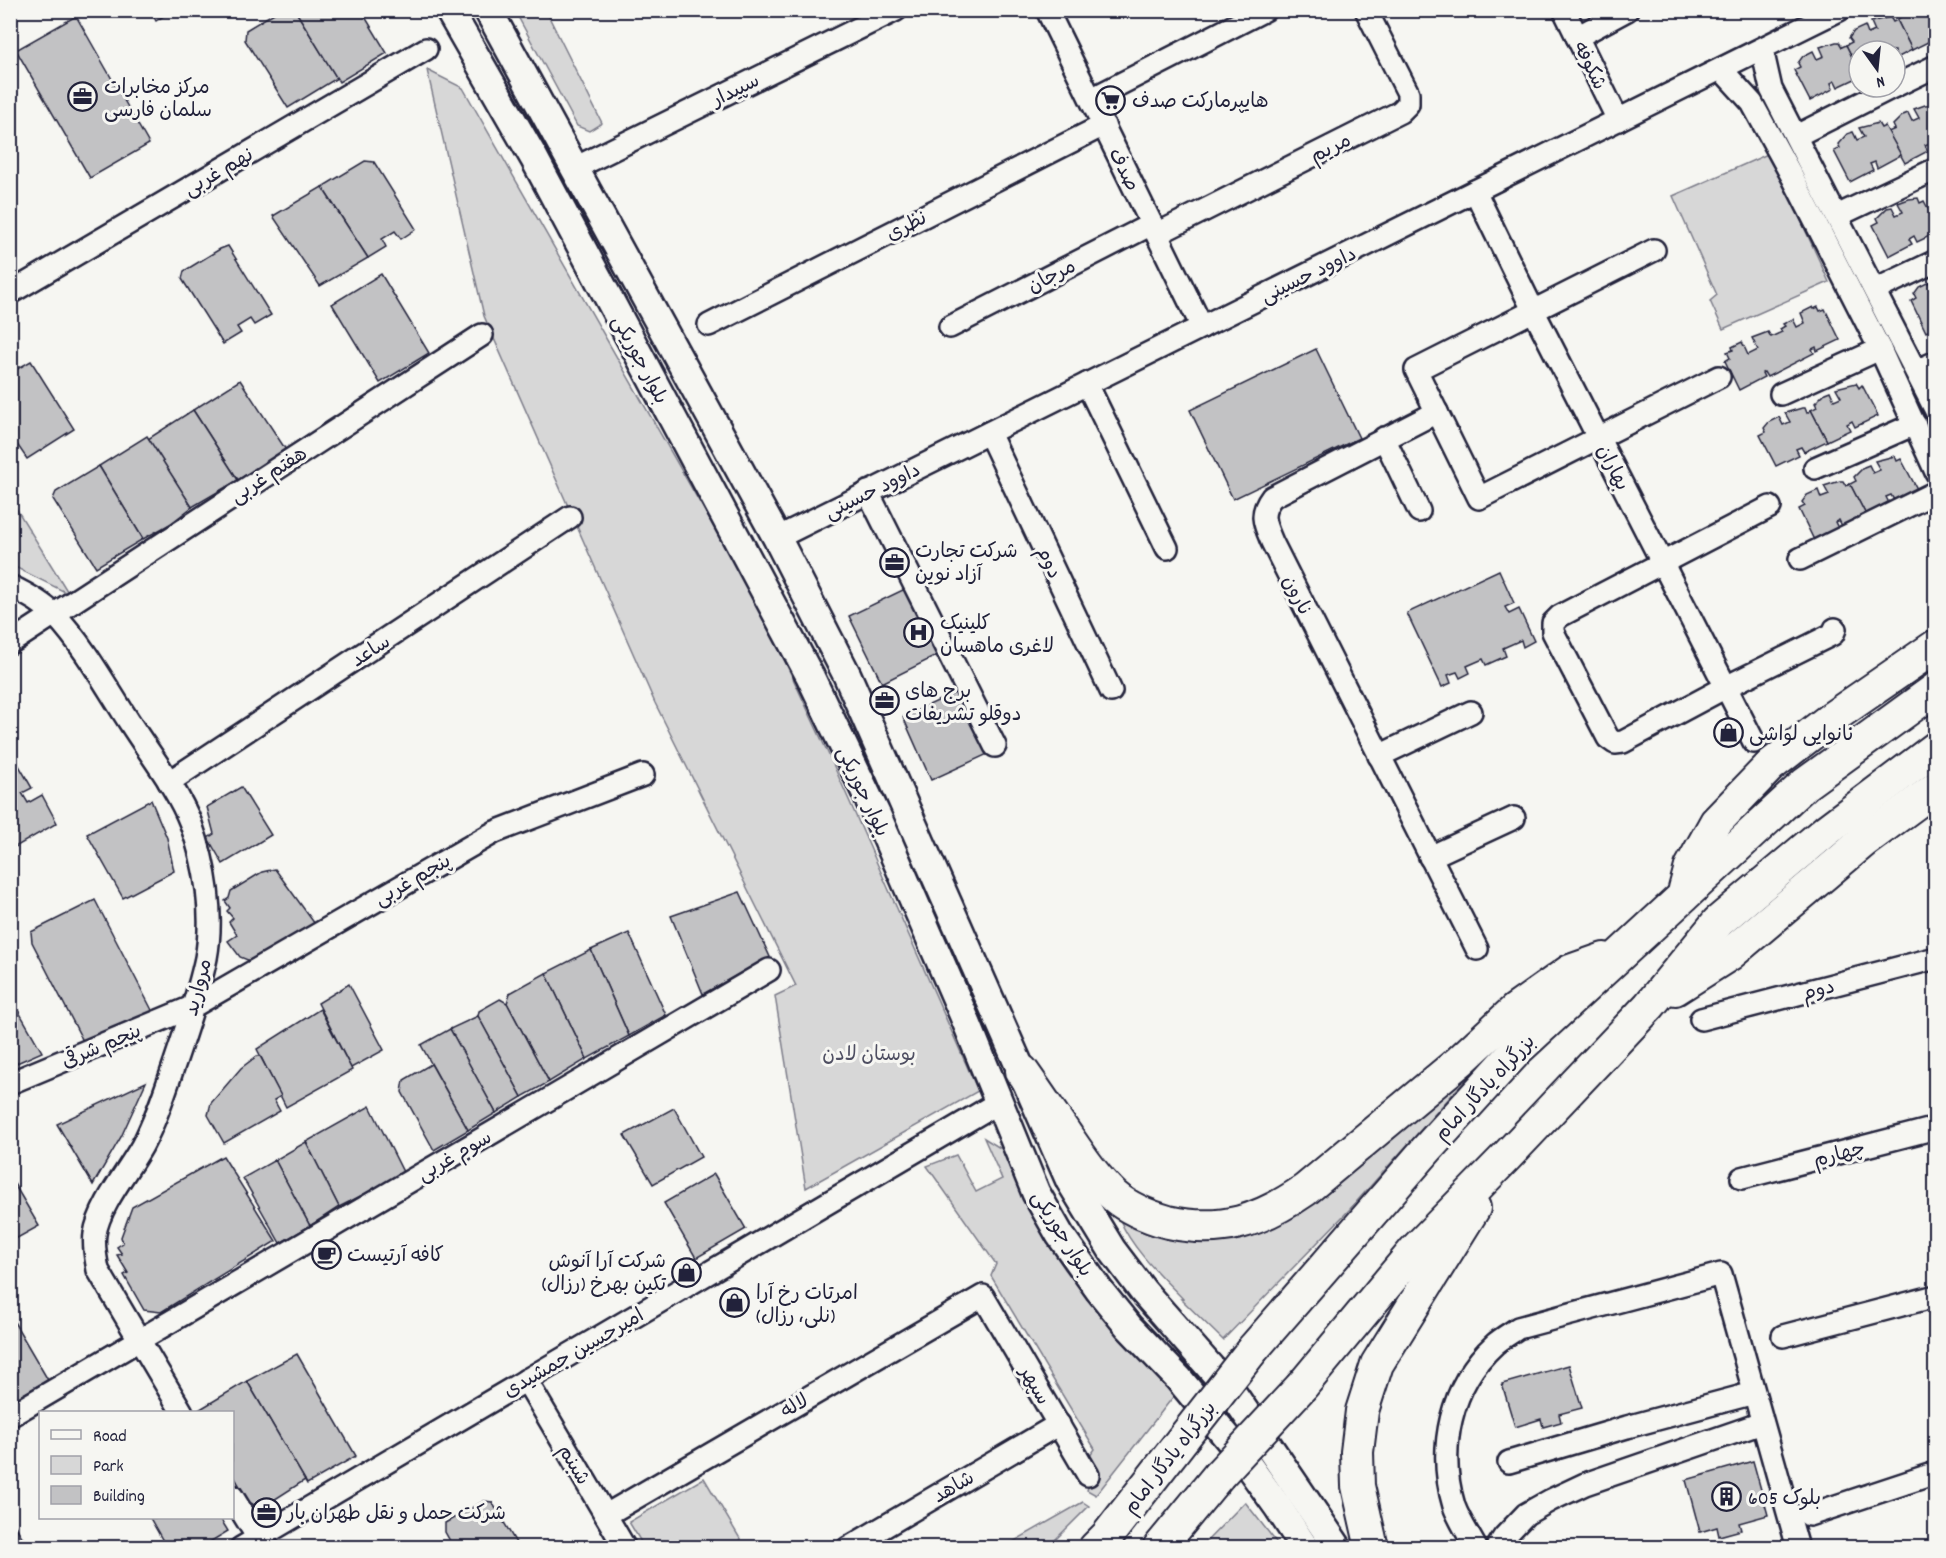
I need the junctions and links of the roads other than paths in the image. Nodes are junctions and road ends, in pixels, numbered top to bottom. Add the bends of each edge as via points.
1 (449, 10) edge
2 (488, 10) edge
3 (896, 10) edge
4 (1047, 10) edge
5 (1265, 10) edge
6 (1366, 10) edge
7 (1564, 10) edge
8 (1627, 10) edge
9 (1839, 10) edge
10 (1577, 37) junction
11 (426, 49) dead end
12 (1762, 49) junction
13 (1935, 66) edge
14 (1721, 69) junction
15 (1907, 80) edge
16 (1091, 99) junction
17 (1870, 99) edge
18 (1618, 120) junction
19 (1104, 125) junction
20 (1796, 136) junction
21 (575, 168) junction
22 (1935, 169) edge
23 (1475, 191) junction
24 (1837, 216) junction
25 (1155, 229) junction
26 (1654, 250) dead end
27 (1935, 261) edge
28 (1875, 290) junction
29 (10, 292) edge
30 (1533, 310) junction
31 (708, 325) dead end
32 (950, 327) dead end
33 (1202, 327) junction
34 (482, 335) dead end
35 (1880, 349) junction
36 (1926, 366) edge
37 (1719, 377) dead end
38 (1087, 384) junction
39 (1781, 394) dead end
40 (1935, 411) edge
41 (1437, 412) junction
42 (1915, 424) junction
43 (989, 433) junction
44 (1384, 438) junction
45 (1600, 438) junction
46 (1931, 447) edge
47 (1815, 468) dead end
48 (1935, 472) edge
49 (868, 492) junction
50 (1935, 492) edge
51 (1770, 507) dead end
52 (1419, 511) dead end
53 (570, 517) dead end
54 (777, 538) junction
55 (1167, 548) dead end
56 (1800, 559) dead end
57 (1663, 563) junction
58 (10, 586) edge
59 (54, 614) junction
60 (1835, 629) dead end
61 (10, 643) edge
62 (1935, 646) edge
63 (847, 675) junction
64 (810, 676) junction
65 (1726, 687) junction
66 (1935, 689) edge
67 (1111, 691) dead end
68 (1471, 712) dead end
69 (1754, 742) dead end
70 (995, 746) dead end
71 (1935, 748) edge
72 (1379, 756) junction
73 (643, 775) dead end
74 (169, 782) junction
75 (1935, 788) edge
76 (1514, 818) dead end
77 (1430, 857) junction
78 (1683, 895) junction
79 (1477, 949) dead end
80 (1619, 954) junction
81 (1935, 958) edge
82 (769, 970) dead end
83 (1649, 1006) junction
84 (192, 1007) junction
85 (1701, 1019) dead end
86 (1022, 1071) junction
87 (10, 1083) edge
88 (999, 1102) junction
89 (1935, 1128) edge
90 (1506, 1157) junction
91 (1742, 1178) dead end
92 (983, 1296) joint
93 (1935, 1296) edge
94 (1783, 1336) dead end
95 (138, 1341) junction
96 (526, 1380) junction
97 (1754, 1393) junction
98 (181, 1411) edge
99 (10, 1416) edge
100 (1762, 1422) junction
101 (1059, 1424) junction
102 (1509, 1462) dead end
103 (1935, 1473) edge
104 (1088, 1475) dead end
105 (234, 1502) edge
106 (606, 1515) junction
107 (1809, 1515) dead end
108 (249, 1543) edge
109 (625, 1548) edge
110 (848, 1548) edge
111 (1095, 1548) edge
112 (1159, 1548) edge
113 (1305, 1548) edge
114 (1338, 1548) edge
115 (1372, 1548) edge
116 (1476, 1548) edge
117 (1497, 1548) edge
118 (1798, 1548) edge

1 - 64 main road, بلوار جوریکی via 534,158
2 - 21 main road, بلوار جوریکی
3 - 21 street, سپیدار
4 - 16 street, صدف
5 - 16 street
6 - 25 street, مریم via 1408,93 1408,104 1400,112
7 - 10 street, شکوفه
8 - 10 street
9 - 12 street, داوود حسینی
10 - 18 street, شکوفه
11 - 29 street, نهم غربی
12 - 14 street, داوود حسینی
12 - 20 street via 1771,88
13 - 15 street
14 - 18 street, داوود حسینی
14 - 35 street via 1752,103
16 - 19 street, صدف
17 - 20 street
18 - 23 street, داوود حسینی
19 - 25 street, صدف
19 - 31 street, نظری
20 - 24 street
21 - 54 main road, بلوار جوریکی
22 - 24 street
23 - 30 street, بهاران
23 - 33 street, داوود حسینی
24 - 28 street
25 - 32 street, مرجان
25 - 33 street, صدف
26 - 30 street
27 - 28 street
28 - 36 street
30 - 41 street via 1416,369
30 - 45 street, بهاران
33 - 38 street, داوود حسینی
34 - 59 street, هفتم غربی
35 - 39 street
35 - 42 street
36 - 40 street
37 - 45 street
38 - 43 street, داوود حسینی
38 - 55 street
41 - 44 street, نارون
41 - 45 street via 1479,498
42 - 46 street
42 - 47 street
43 - 49 street, داوود حسینی
43 - 67 street, دوم
44 - 52 street
44 - 72 street, نارون via 1272,496 1263,515 1272,542
45 - 57 street, بهاران
46 - 48 street
49 - 54 street, داوود حسینی
49 - 70 street
50 - 56 street
51 - 57 street
53 - 74 street, ساعد
54 - 63 main road, بلوار جوریکی
57 - 65 street, بهاران
57 - 65 street via 1560,616 1553,623 1553,632 1608,738 1615,743
58 - 59 street, مروارید
59 - 61 street, هفتم غربی
59 - 74 street, مروارید
60 - 65 street via 1833,634
62 - 78 highway via 1771,765 1716,822 1690,867
63 - 64 main road
63 - 86 main road, بلوار جوریکی
64 - 88 main road, بلوار جوریکی via 878,818
65 - 69 street, بهاران
66 - 78 highway, بزرگراه یادگار امام via 1805,784
68 - 72 street
71 - 83 highway via 1827,830 1718,922
72 - 77 street, نارون
73 - 84 street, پنجم غربی via 495,832
74 - 84 street, مروارید via 198,844 206,889 206,957
75 - 83 highway via 1864,841 1730,954
76 - 77 street
77 - 79 street, نارون
78 - 80 highway, بزرگراه یادگار امام
80 - 86 highway via 1570,971 1524,1003 1460,1061 1282,1206 1220,1227 1158,1219 1116,1198 1094,1175
80 - 111 highway, بزرگراه یادگار امام, bridge via 1518,1048 1427,1149 1253,1349
81 - 85 street, دوم
82 - 95 street, سوم غربی
83 - 90 highway
84 - 87 street, پنجم شرقی
84 - 95 street, مروارید via 152,1128 108,1201 95,1234 98,1270
86 - 114 main road, بلوار جوریکی via 1070,1181 1112,1250 1231,1391
88 - 96 street, امیرحسین جمشیدی
88 - 113 main road, بلوار جوریکی via 1036,1193 1060,1235 1129,1327 1232,1443
89 - 91 street, چهارم
90 - 112 highway, bridge via 1415,1250
90 - 115 highway via 1377,1364 1362,1411 1357,1452 1358,1486
92 - 101 street, سپهر
92 - 106 street, لاله
93 - 94 street
95 - 98 street, مروارید
95 - 99 street, سوم غربی
96 - 106 street, شبنم
96 - 108 street, امیرحسین جمشیدی
97 - 100 street
97 - 102 street
97 - 116 street via 1721,1274 1518,1328 1496,1343 1476,1365 1460,1392 1450,1423 1447,1475 1455,1509
100 - 117 street via 1551,1500 1526,1514
100 - 118 street
101 - 104 street, سپهر
101 - 110 street, شاهد
103 - 107 street
105 - 108 street
106 - 109 street, شبنم

